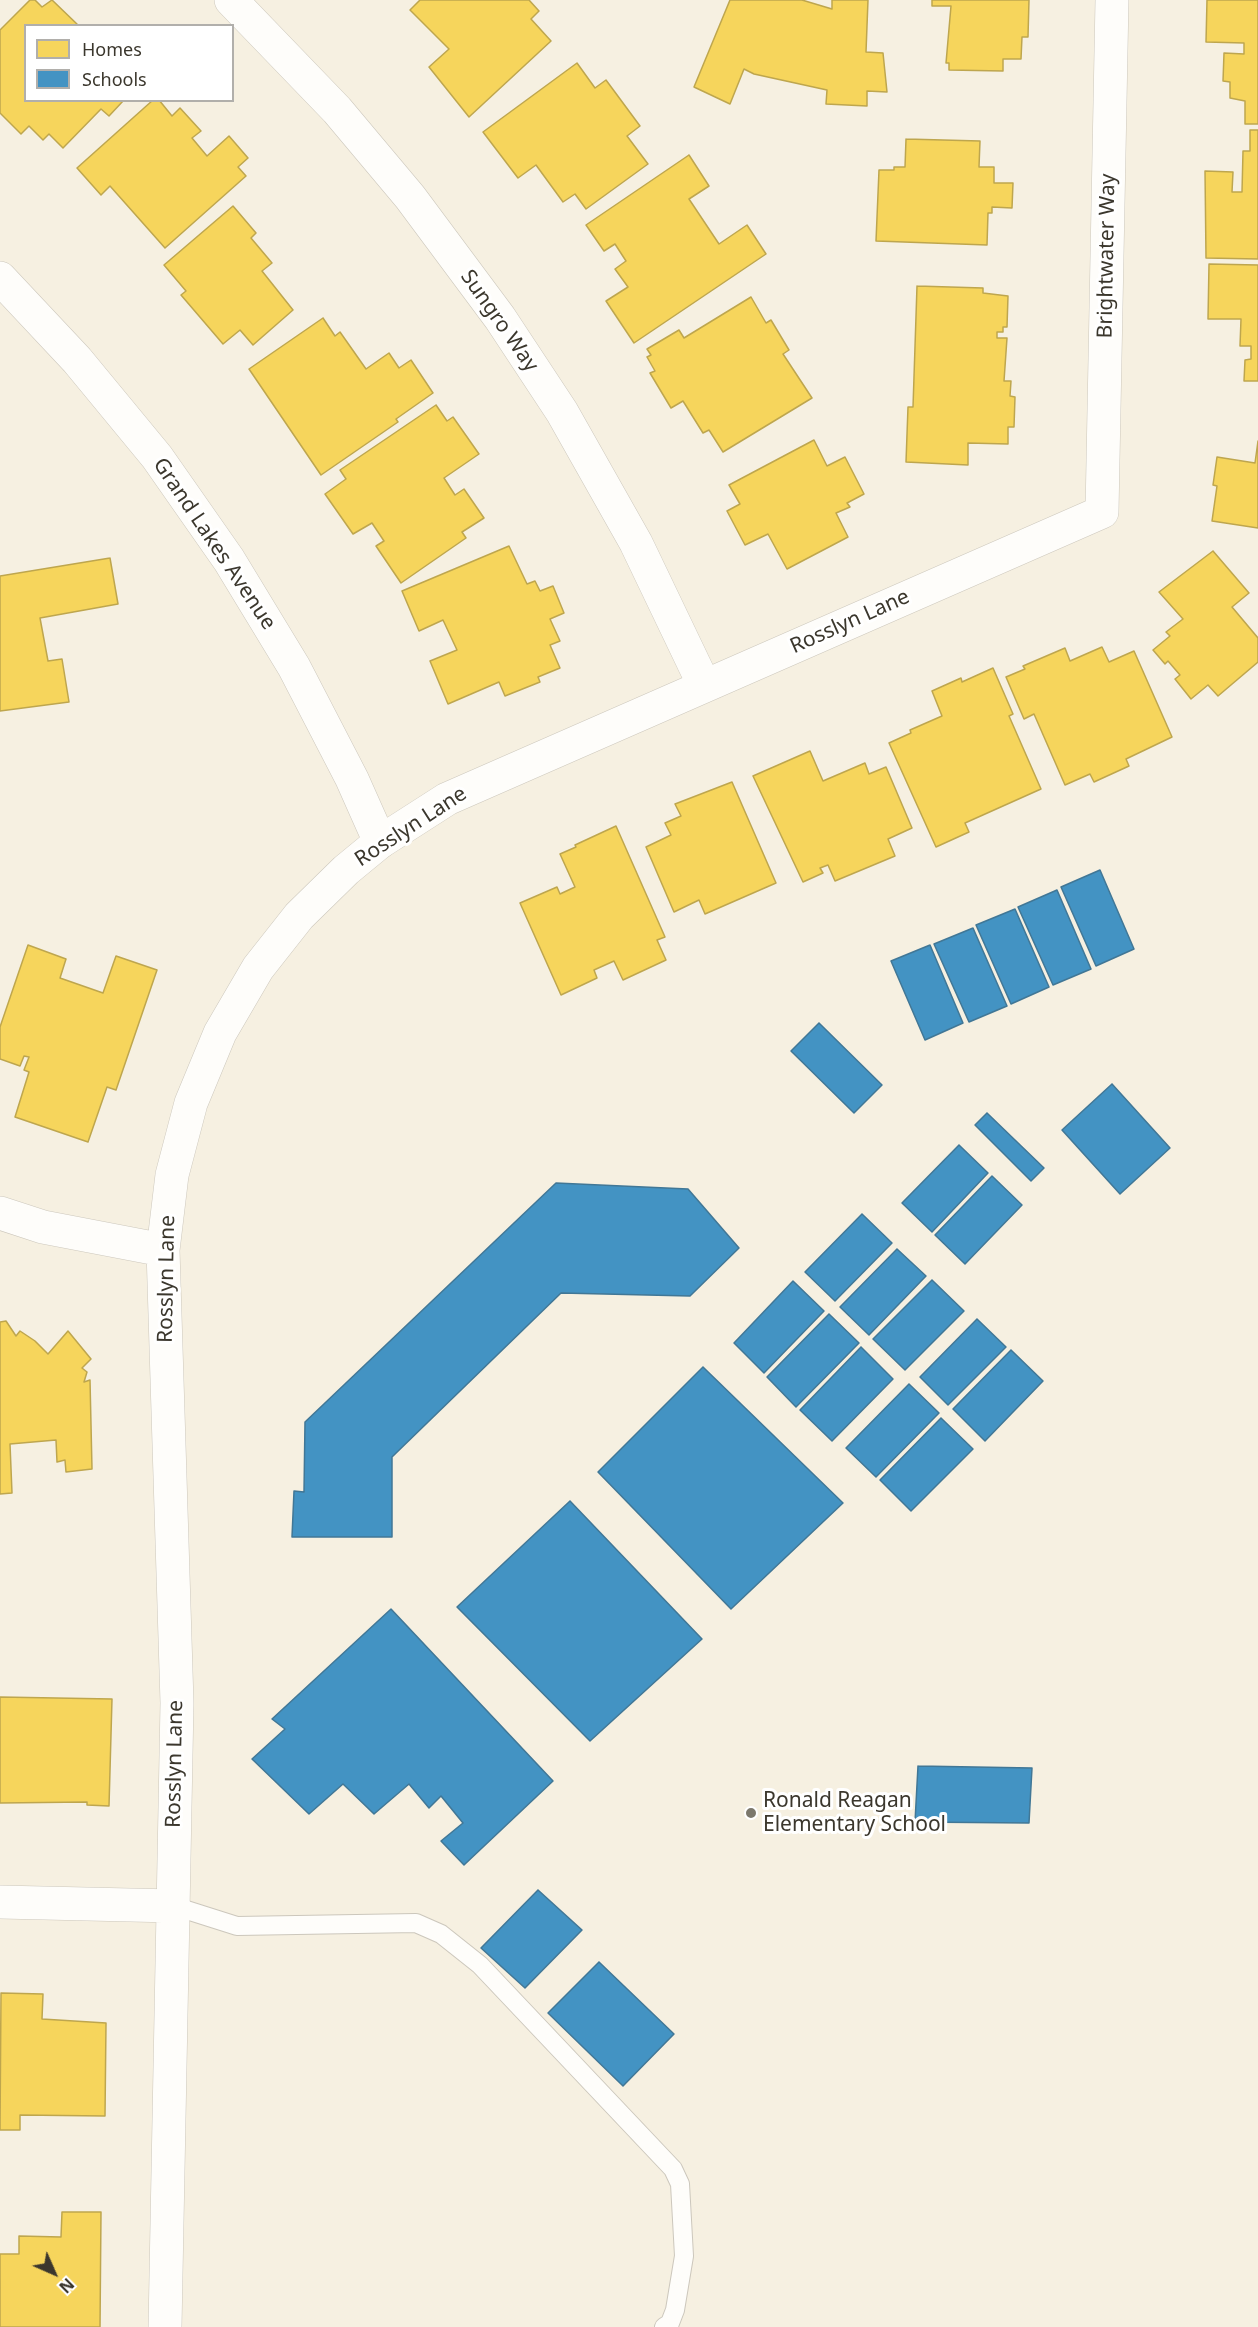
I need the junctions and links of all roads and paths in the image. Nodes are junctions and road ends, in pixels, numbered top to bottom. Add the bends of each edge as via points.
1 (231, 0) edge
2 (1112, 0) edge
3 (0, 278) edge
4 (1102, 512) joint
5 (704, 685) junction
6 (380, 842) junction
7 (0, 1213) edge
8 (163, 1250) junction
9 (0, 1902) edge
10 (174, 1906) junction
11 (165, 2327) edge
12 (664, 2327) edge

1 - 5 street, Sungro Way via 337,110 402,188 500,318 562,412 636,543
2 - 4 street, Brightwater Way
3 - 6 street, Grand Lakes Avenue via 77,360 143,440 230,560 294,668
4 - 5 street, Rosslyn Lane
5 - 6 street, Rosslyn Lane via 447,799
6 - 8 street, Rosslyn Lane via 299,916 258,968 220,1033 191,1102 172,1175
7 - 8 street via 42,1227
8 - 10 street, Rosslyn Lane via 177,1703
9 - 10 street
10 - 11 street, Rosslyn Lane
10 - 12 lane via 237,1926 416,1923 441,1934 480,1965 677,2176 684,2256 675,2310

